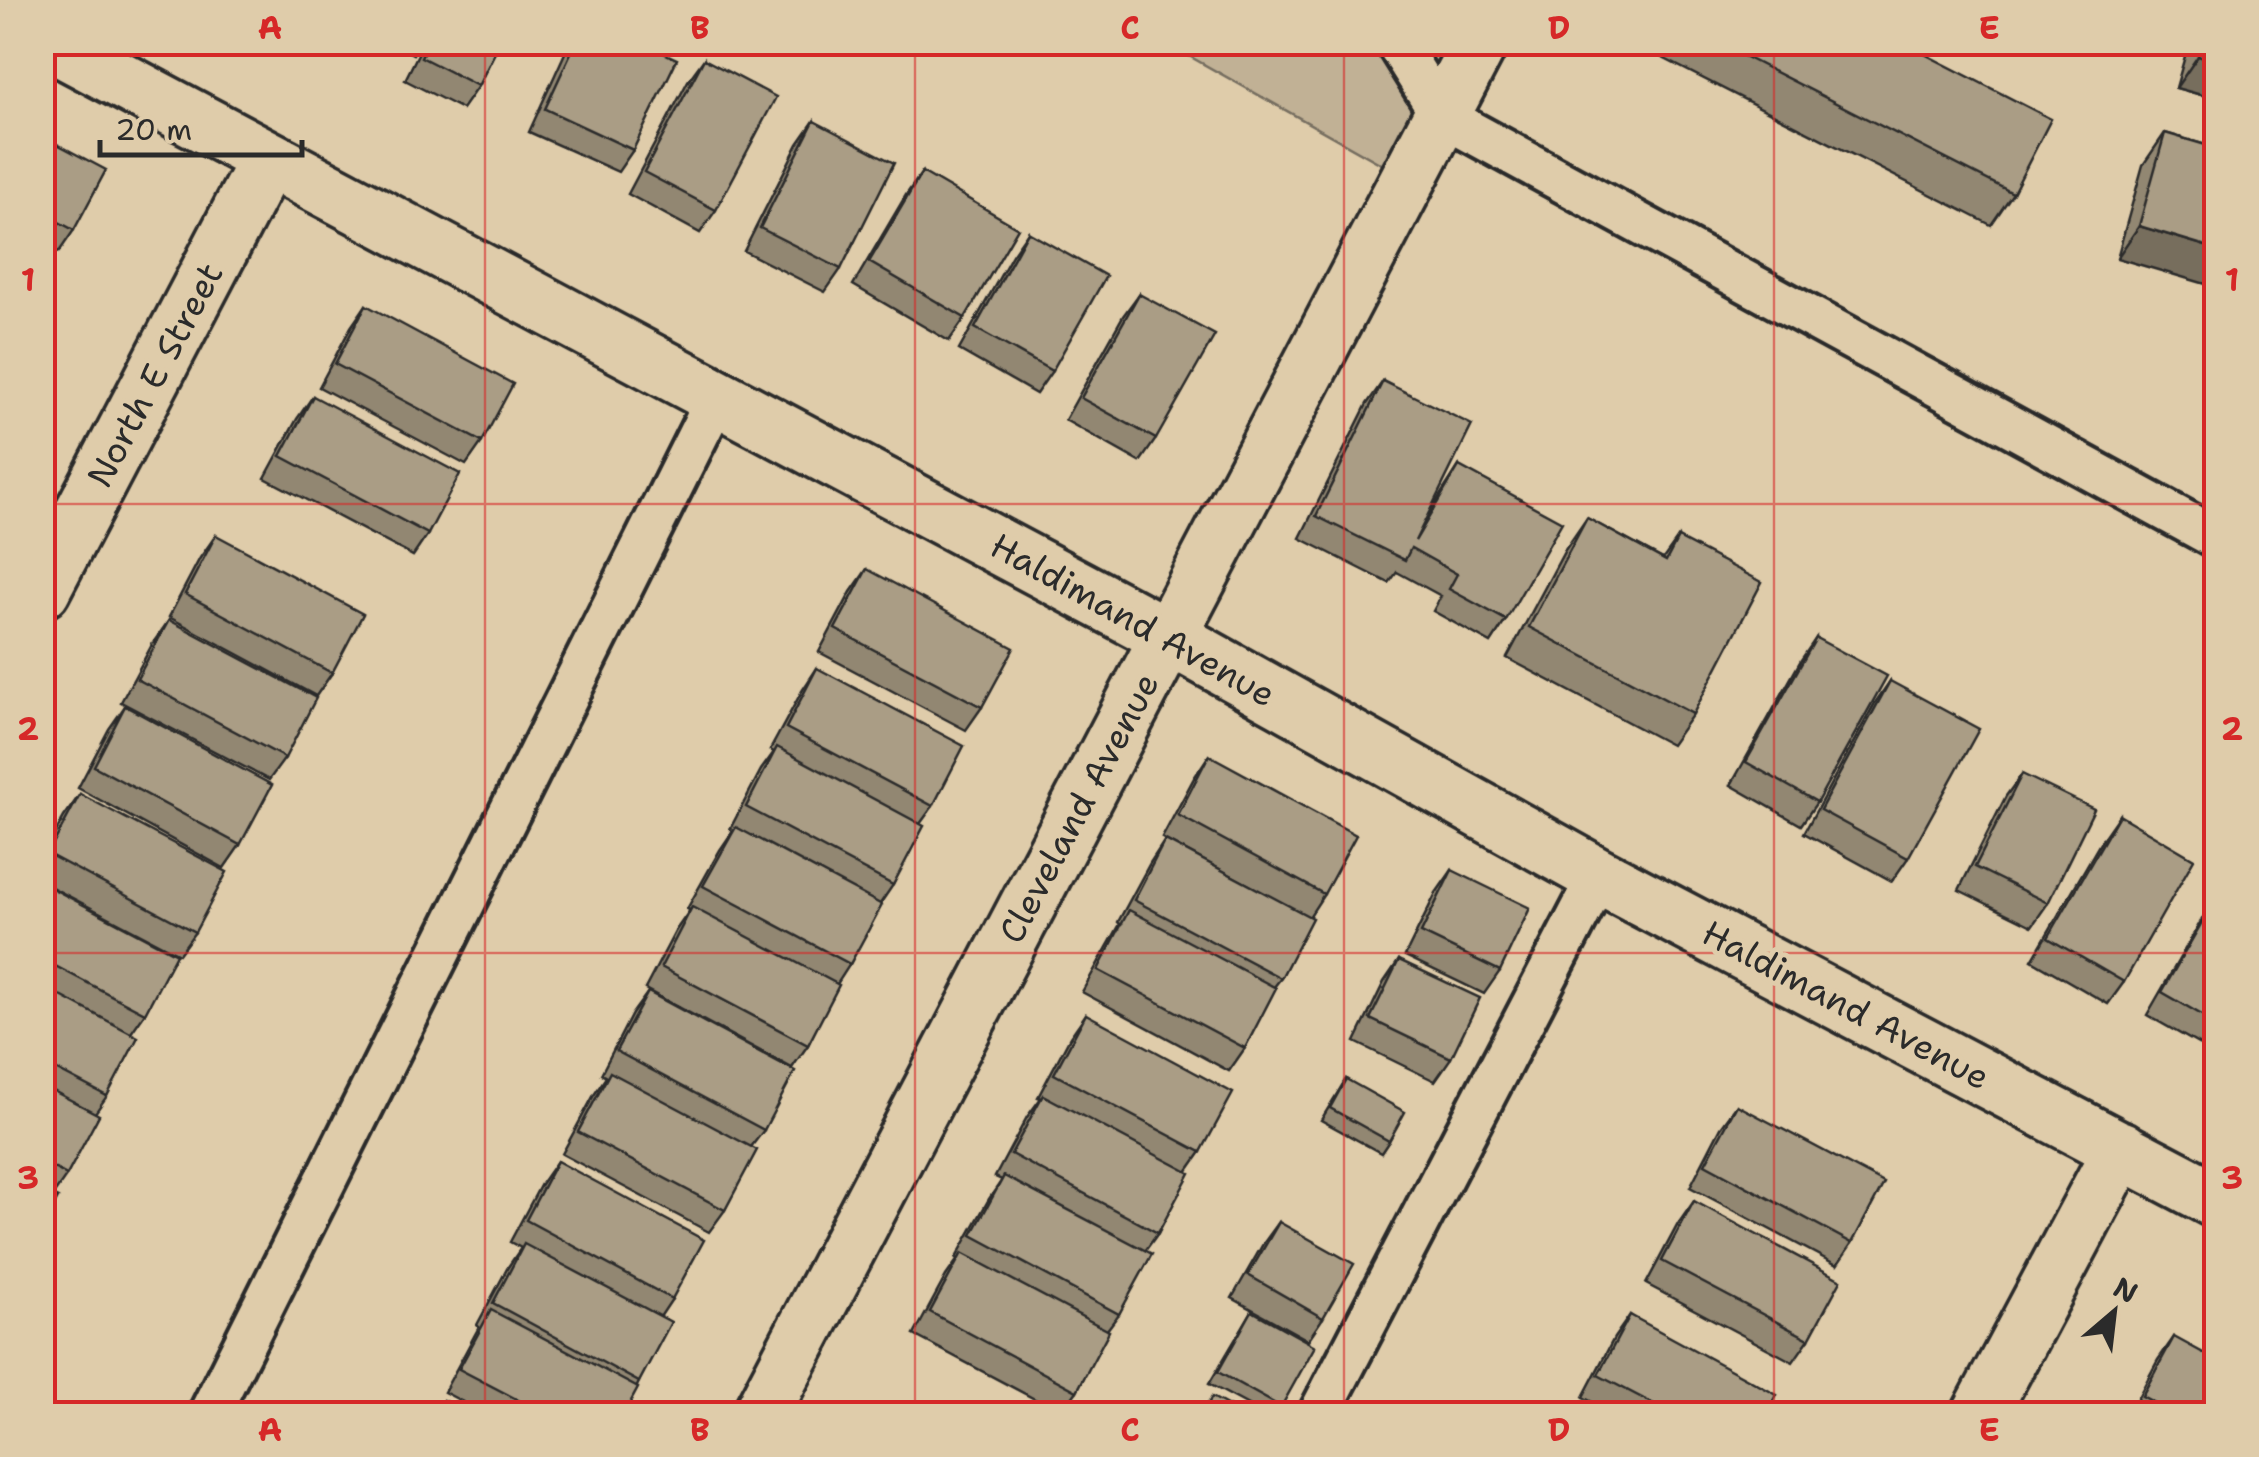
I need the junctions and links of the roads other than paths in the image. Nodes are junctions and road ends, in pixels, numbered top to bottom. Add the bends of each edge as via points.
1 (49, 42) edge
2 (1396, 42) edge
3 (1480, 42) edge
4 (1442, 116) junction
5 (266, 160) junction
6 (717, 398) junction
7 (2216, 538) edge
8 (42, 590) edge
9 (1169, 638) junction
10 (1599, 876) junction
11 (2121, 1149) junction
12 (2216, 1200) edge
13 (209, 1414) edge
14 (761, 1414) edge
15 (1319, 1414) edge
16 (1980, 1414) edge

1 - 5 street, Haldimand Avenue
2 - 4 lane
3 - 4 street, Cleveland Avenue
4 - 7 lane
4 - 9 street, Cleveland Avenue
5 - 6 street, Haldimand Avenue
5 - 8 street, North E Street
6 - 9 street, Haldimand Avenue
6 - 13 lane
9 - 10 street, Haldimand Avenue
9 - 14 street, Cleveland Avenue
10 - 11 street, Haldimand Avenue
10 - 15 lane
11 - 12 street, Haldimand Avenue
11 - 16 street

